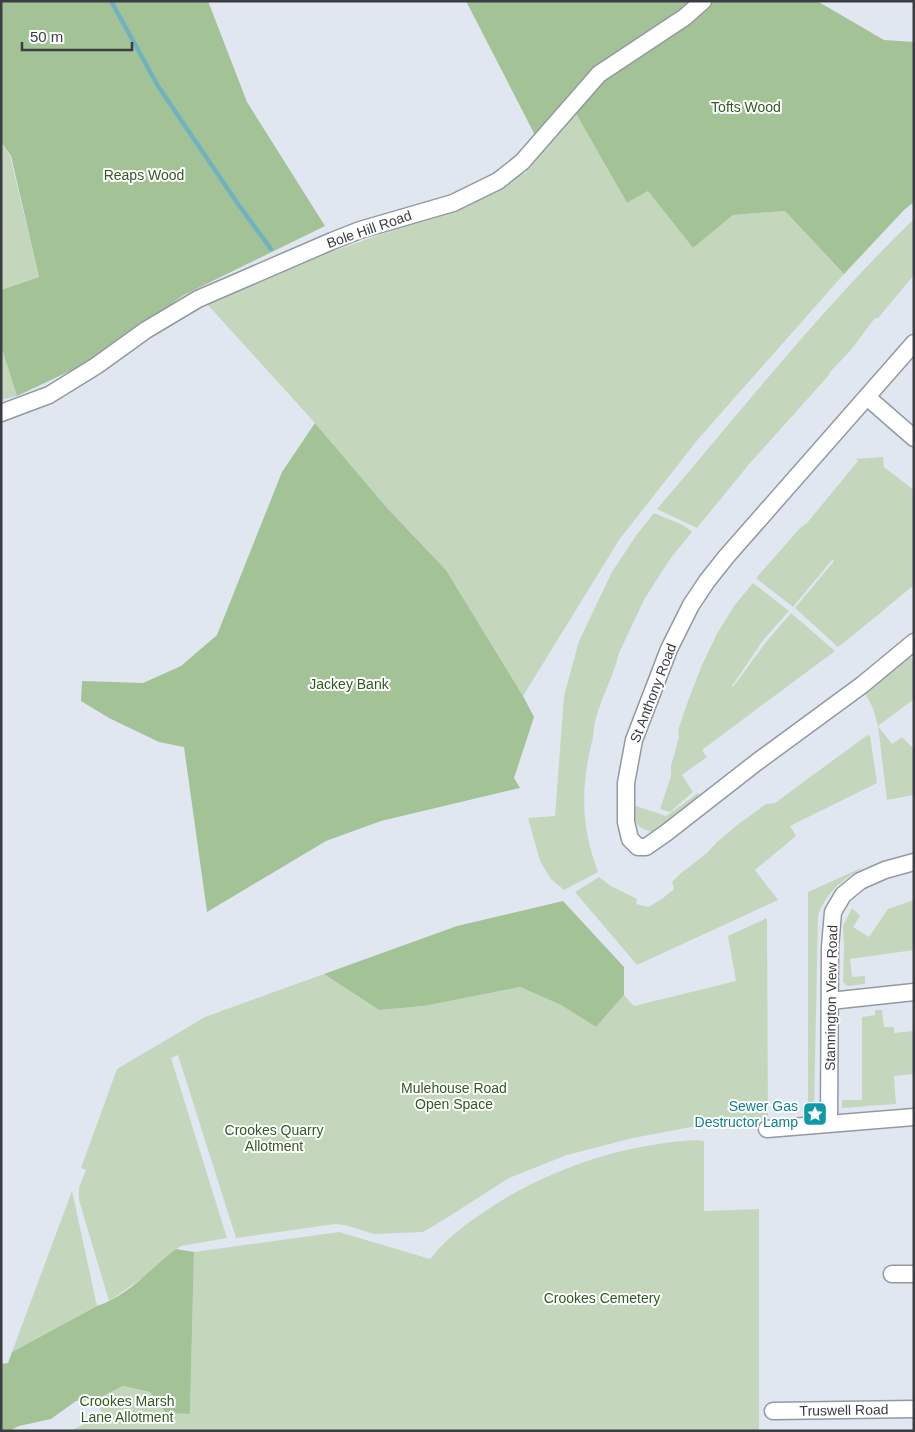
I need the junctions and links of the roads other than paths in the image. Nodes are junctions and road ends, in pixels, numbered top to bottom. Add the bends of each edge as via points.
1 (703, 1) edge
2 (914, 343) edge
3 (867, 396) junction
4 (1, 413) edge
5 (914, 438) edge
6 (914, 642) edge
7 (914, 862) edge
8 (914, 992) edge
9 (830, 1001) junction
10 (914, 1117) edge
11 (829, 1123) junction
12 (767, 1129) dead end
13 (892, 1274) dead end
14 (914, 1274) edge
15 (914, 1409) edge
16 (774, 1412) dead end

1 - 4 street, Bole Hill Road via 685,17 599,74 522,162 498,181 453,203 351,233 198,299 49,395
2 - 3 street, St Anthony Road
3 - 5 street
3 - 6 street, St Anthony Road via 726,557 691,605 669,649 634,740 626,783 626,822 630,838 638,847 646,846 674,827
7 - 9 street, Stannington View Road via 860,881 849,888 838,903 831,928
8 - 9 street
9 - 11 street, Stannington View Road
10 - 11 street
11 - 12 street
13 - 14 street
15 - 16 street, Truswell Road

